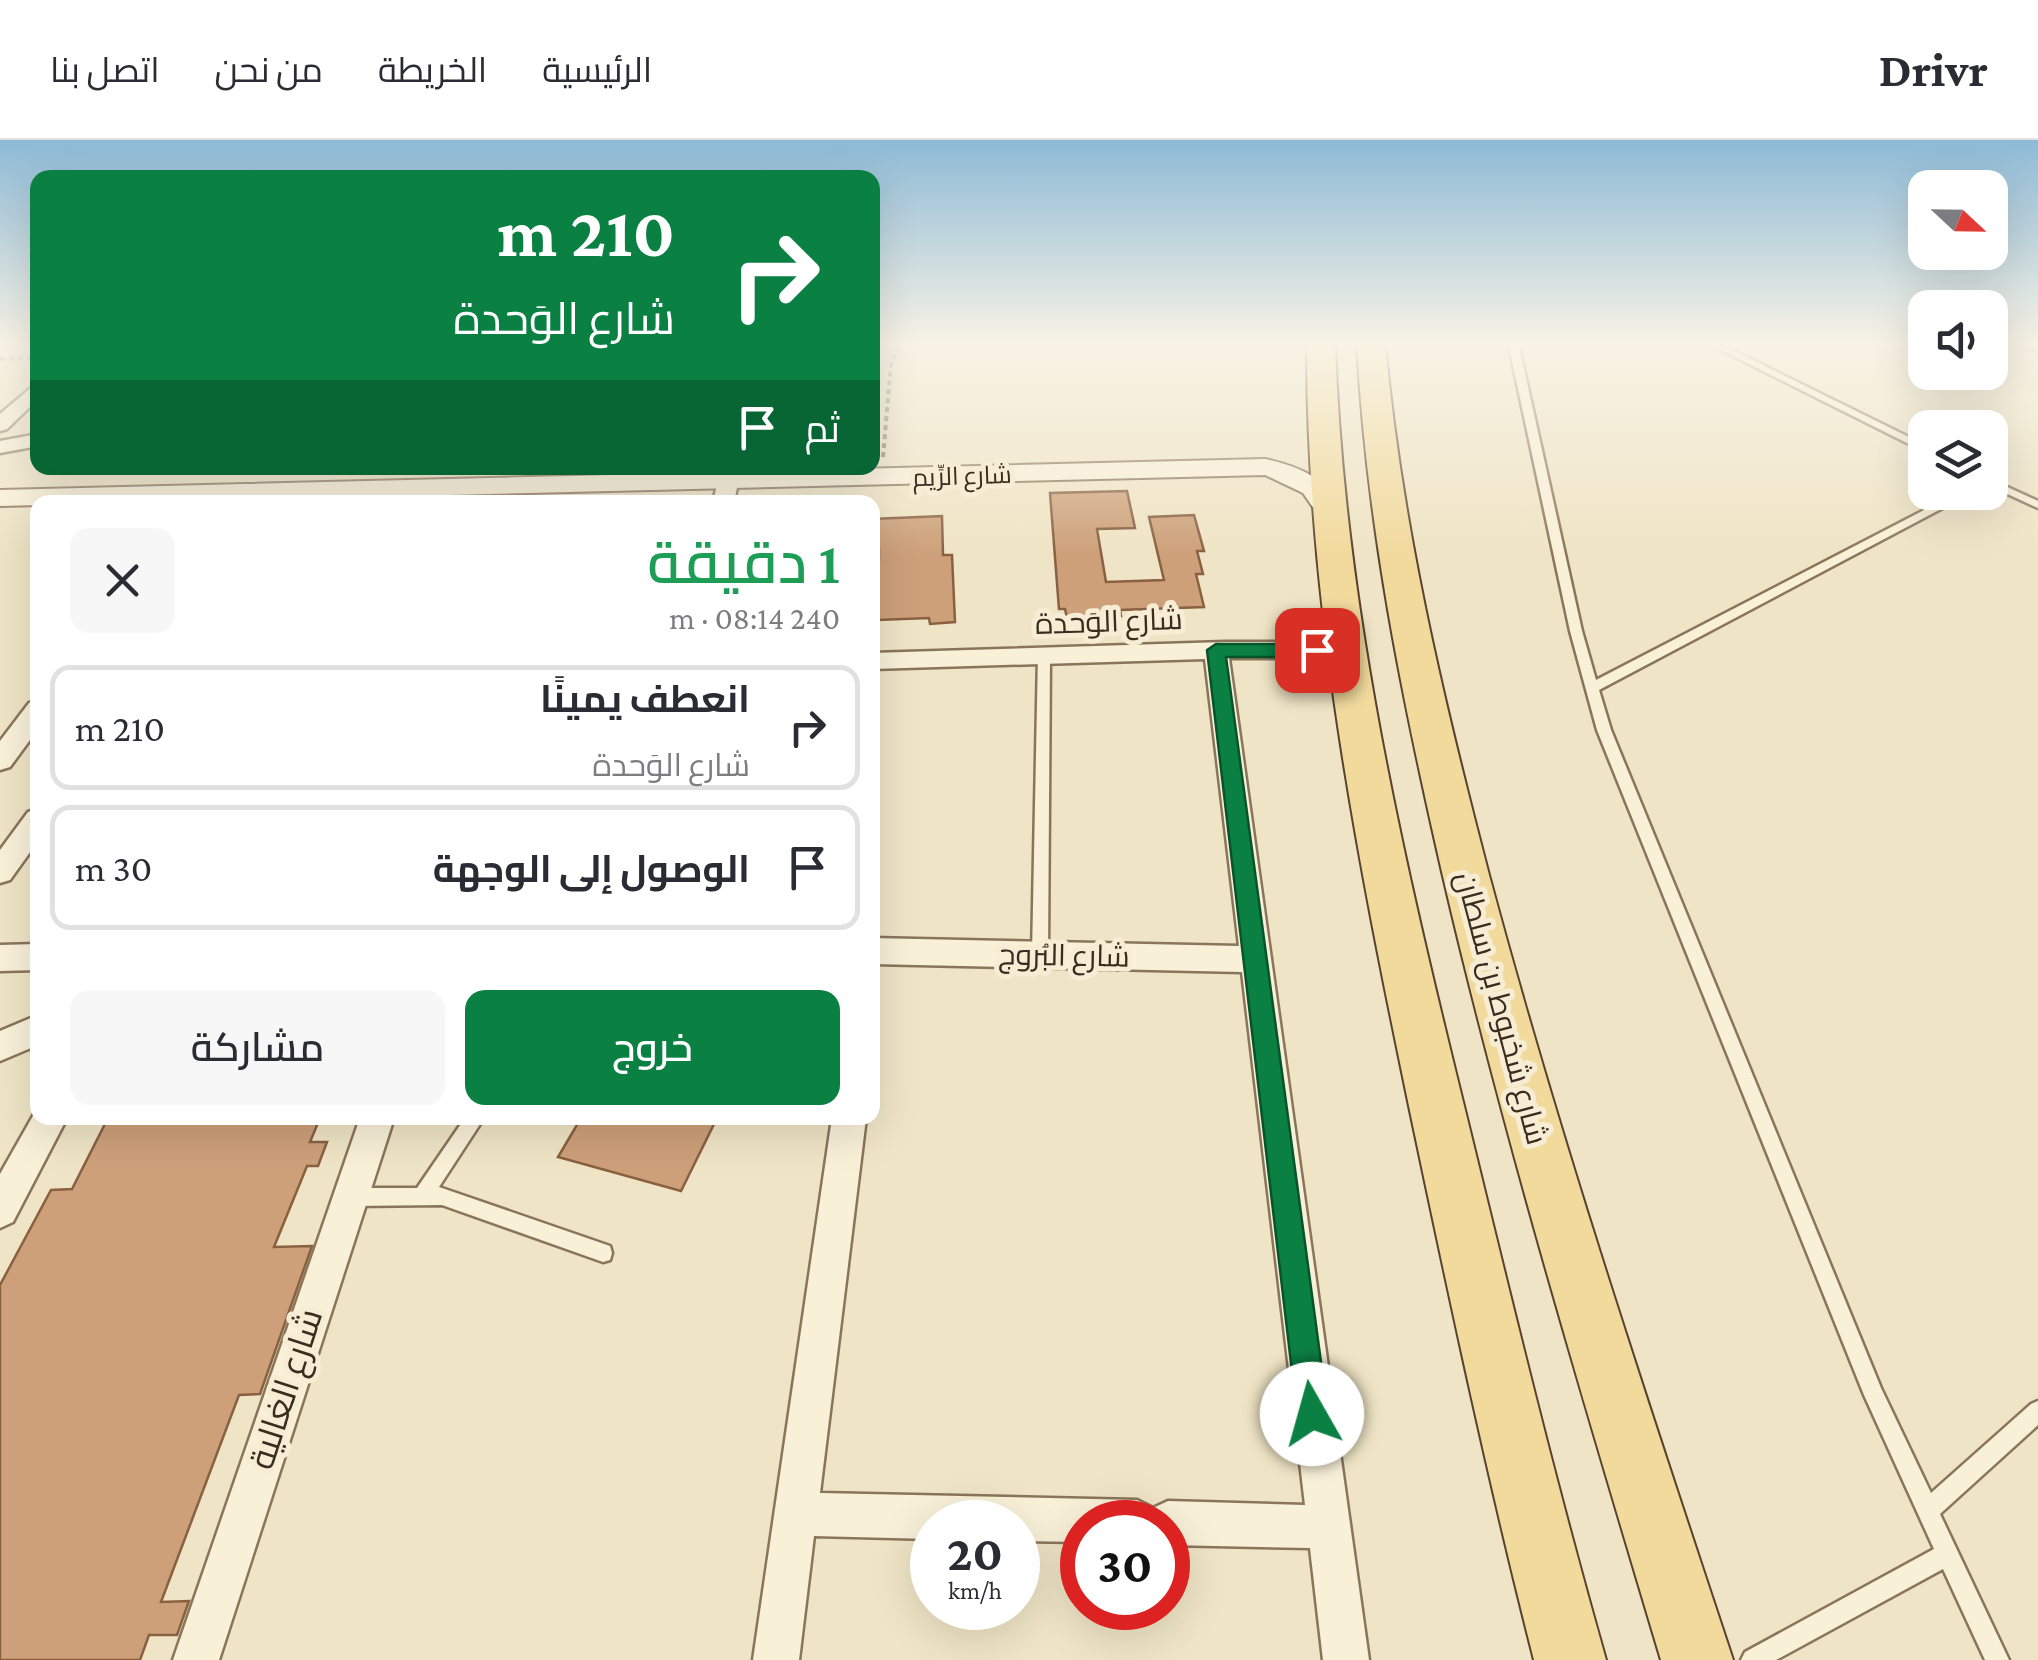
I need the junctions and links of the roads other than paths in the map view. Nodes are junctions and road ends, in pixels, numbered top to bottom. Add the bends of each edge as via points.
1 (1322, 413) joint
2 (1354, 413) edge
3 (1379, 413) edge
4 (1529, 413) edge
5 (1851, 413) edge
6 (30, 441) edge
7 (1908, 442) edge
8 (0, 447) edge
9 (1264, 468) junction
10 (728, 484) edge
11 (2008, 491) edge
12 (156, 495) edge
13 (30, 497) edge
14 (0, 498) edge
15 (2038, 506) edge
16 (1933, 510) edge
17 (1330, 514) junction
18 (1392, 532) junction
19 (1216, 650) junction
20 (1347, 650) junction
21 (1044, 656) junction
22 (880, 661) edge
23 (1592, 688) junction
24 (30, 725) edge
25 (0, 760) edge
26 (30, 830) edge
27 (0, 872) edge
28 (880, 951) edge
29 (1040, 954) junction
30 (30, 957) edge
31 (0, 958) edge
32 (1255, 959) junction
33 (30, 1033) edge
34 (0, 1048) edge
35 (46, 1125) edge
36 (375, 1125) edge
37 (470, 1125) edge
38 (848, 1125) edge
39 (423, 1195) junction
40 (350, 1197) junction
41 (0, 1210) edge
42 (603, 1253) dead end
43 (2038, 1411) edge
44 (1927, 1511) junction
45 (795, 1514) junction
46 (1060, 1520) edge
47 (1190, 1524) edge
48 (1326, 1528) junction
49 (1948, 1554) junction
50 (196, 1660) edge
51 (776, 1660) edge
52 (1346, 1660) edge
53 (1570, 1660) edge
54 (1696, 1660) edge
55 (1753, 1660) edge
56 (1997, 1660) edge

1 - 9 street, شارع الرِّيم via 1319,437 1304,452
1 - 17 main road
2 - 18 main road via 1363,480
3 - 18 main road, شارع شخبوط بن سلطان
4 - 23 lane
5 - 7 lane
6 - 8 street
9 - 10 street, شارع الرِّيم
9 - 17 street, شارع الرِّيم via 1308,483
10 - 12 street, شارع الرِّيم
11 - 15 lane
13 - 14 street, شارع الرِّيم
16 - 23 lane
17 - 20 main road
18 - 54 main road, شارع شخبوط بن سلطان via 1482,944
19 - 20 street, شارع الوَحدة
19 - 21 street, شارع الوَحدة
19 - 32 street
20 - 53 main road via 1398,941 1523,1487
21 - 22 street, شارع الوَحدة
21 - 29 lane
23 - 44 lane via 1874,1395
24 - 25 street
26 - 27 street
28 - 29 street, شارع البُروج
29 - 32 street, شارع البُروج
30 - 31 street
32 - 48 street
33 - 34 street
35 - 41 street
36 - 40 street, شارع الغالية
37 - 39 lane
38 - 45 street
39 - 40 lane
39 - 42 lane via 457,1200
40 - 50 street, شارع الغالية
43 - 44 lane
44 - 49 lane
45 - 46 street
45 - 51 street
47 - 48 street
48 - 52 street
49 - 55 lane
49 - 56 lane

